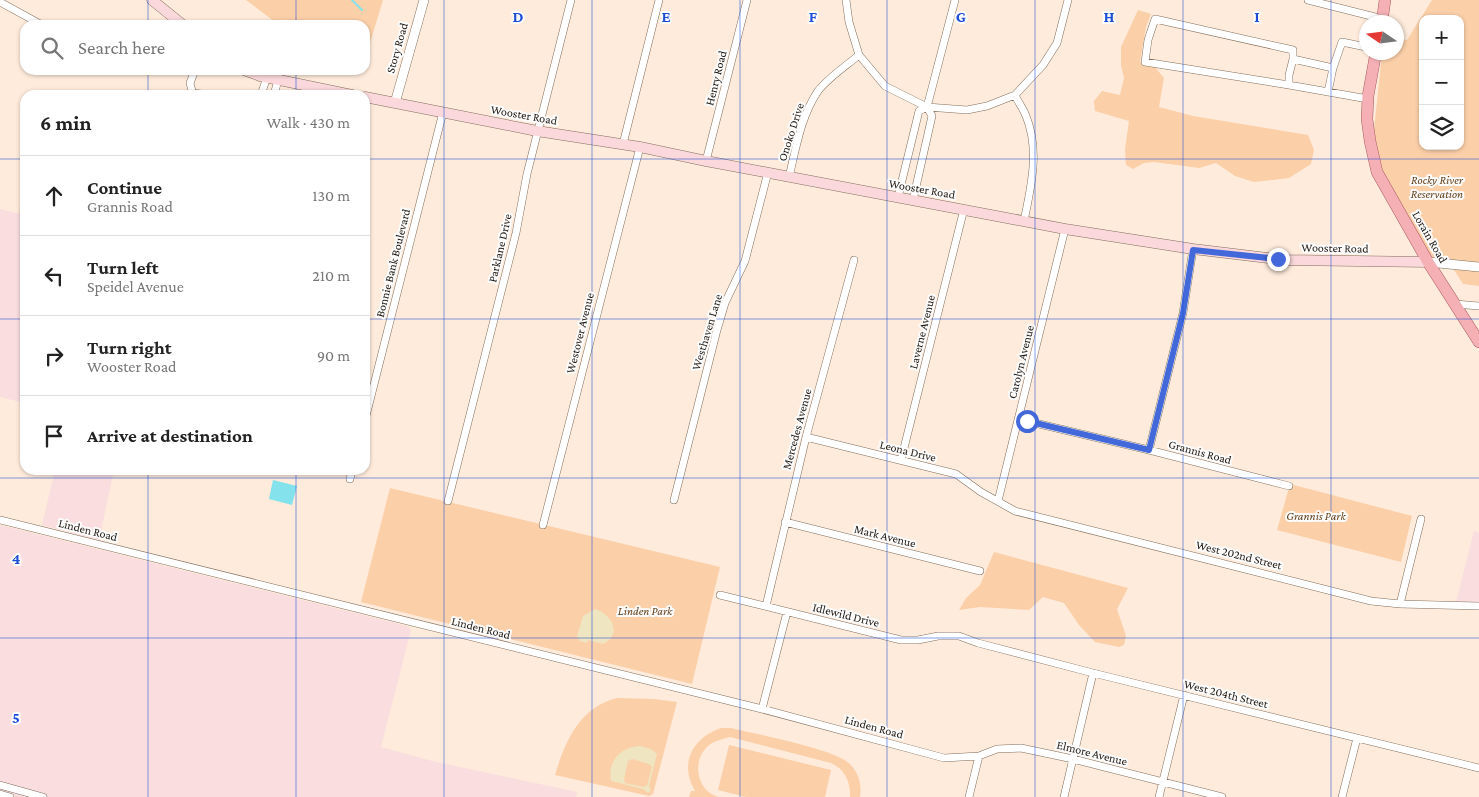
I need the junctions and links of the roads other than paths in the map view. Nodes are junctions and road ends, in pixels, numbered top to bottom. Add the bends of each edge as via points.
1 (152, 0) edge
2 (424, 0) edge
3 (571, 0) edge
4 (659, 0) edge
5 (747, 0) edge
6 (846, 0) edge
7 (955, 0) edge
8 (1068, 0) edge
9 (1308, 0) edge
10 (1385, 0) edge
11 (0, 2) edge
12 (1362, 15) edge
13 (1384, 15) edge
14 (33, 20) edge
15 (178, 20) edge
16 (1359, 46) edge
17 (859, 55) junction
18 (1293, 59) junction
19 (1375, 60) edge
20 (1333, 68) junction
21 (192, 75) edge
22 (262, 75) edge
23 (272, 78) junction
24 (1289, 85) junction
25 (192, 90) edge
26 (264, 90) edge
27 (273, 90) edge
28 (326, 90) edge
29 (1328, 92) junction
30 (1015, 95) junction
31 (370, 98) edge
32 (1368, 99) junction
33 (395, 103) junction
34 (927, 107) junction
35 (443, 112) junction
36 (537, 131) junction
37 (623, 144) junction
38 (640, 147) junction
39 (706, 161) junction
40 (768, 172) junction
41 (789, 176) junction
42 (898, 197) junction
43 (913, 200) junction
44 (964, 209) junction
45 (1024, 221) junction
46 (1065, 229) junction
47 (1193, 250) junction
48 (854, 260) dead end
49 (1428, 262) junction
50 (1479, 267) edge
51 (1455, 304) junction
52 (1479, 306) edge
53 (1479, 342) edge
54 (370, 400) edge
55 (1018, 419) junction
56 (806, 437) junction
57 (1149, 450) junction
58 (901, 460) junction
59 (351, 475) edge
60 (350, 479) dead end
61 (1289, 486) dead end
62 (674, 500) dead end
63 (448, 501) dead end
64 (998, 501) junction
65 (1421, 519) dead end
66 (0, 520) edge
67 (785, 522) junction
68 (543, 525) dead end
69 (980, 571) dead end
70 (720, 596) dead end
71 (1400, 604) junction
72 (766, 606) junction
73 (1479, 606) edge
74 (787, 612) junction
75 (968, 639) joint
76 (1093, 673) junction
77 (1184, 695) junction
78 (762, 709) junction
79 (1357, 738) junction
80 (979, 756) junction
81 (956, 757) joint
82 (1074, 759) junction
83 (1479, 768) edge
84 (1162, 782) junction
85 (0, 786) edge
86 (0, 794) edge
87 (10, 797) edge
88 (43, 797) edge
89 (969, 797) edge
90 (1064, 797) edge
91 (1159, 797) edge
92 (1222, 797) edge
93 (1342, 797) edge

1 - 15 main road
2 - 33 street, Story Road
3 - 36 street, Parklane Drive
4 - 37 street
5 - 39 street, Henry Road
6 - 17 street via 848,22
7 - 34 street
8 - 30 street via 1057,43 1043,65
9 - 12 street
10 - 13 main road
11 - 14 street
16 - 20 street via 1342,42
17 - 34 street via 886,86
17 - 41 street, Onoko Drive via 819,90 809,107
18 - 20 street
18 - 24 street
18 - 24 street via 1292,50 1155,19 1148,40 1145,62
19 - 32 main road, Lorain Road
20 - 29 street
21 - 25 street
22 - 23 main road
23 - 26 street
23 - 27 street
23 - 28 main road
24 - 29 street
29 - 32 street
30 - 34 street via 966,110
30 - 45 street via 1026,117 1033,147 1033,177
31 - 33 main road, Wooster Road
32 - 49 main road, Lorain Road via 1367,120 1377,172
33 - 35 main road, Wooster Road
34 - 42 street via 919,112
34 - 43 street via 932,116
35 - 36 main road, Wooster Road
35 - 54 street, Bonnie Bank Boulevard
36 - 37 main road, Wooster Road
36 - 63 street, Parklane Drive via 516,233
37 - 38 main road, Wooster Road
38 - 39 main road, Wooster Road
38 - 68 street, Westover Avenue
39 - 40 main road, Wooster Road
40 - 41 main road, Wooster Road
40 - 62 street, Westhaven Lane via 745,261 716,330
41 - 42 main road, Wooster Road
42 - 43 main road, Wooster Road
43 - 44 main road, Wooster Road
44 - 45 main road, Wooster Road
44 - 58 street, Laverne Avenue
45 - 46 main road, Wooster Road
46 - 47 main road, Wooster Road
46 - 55 street, Carolyn Avenue
47 - 49 main road, Wooster Road via 1285,260
47 - 57 street via 1183,313
48 - 56 street, Mercedes Avenue
49 - 50 street, Wooster Road
49 - 51 main road, Lorain Road
51 - 52 street
51 - 53 main road, Lorain Road
55 - 57 street, Grannis Road
55 - 64 street, Carolyn Avenue
56 - 58 street, Leona Drive
56 - 67 street, Mercedes Avenue
57 - 61 street, Grannis Road
58 - 64 street, Leona Drive via 956,474
59 - 60 street
64 - 71 street, West 202nd Street via 1016,511 1371,600
65 - 71 street
66 - 78 street, Linden Road
67 - 69 street, Mark Avenue
67 - 72 street, Mercedes Avenue
70 - 72 street, Idlewild Drive
71 - 73 street, West 202nd Street
72 - 74 street, Idlewild Drive
74 - 75 street, Idlewild Drive via 901,640 938,636
74 - 78 street
75 - 76 street, West 204th Street
76 - 77 street, West 204th Street
76 - 82 street
77 - 79 street, West 204th Street
77 - 84 street
78 - 81 street, Linden Road via 944,758
79 - 83 street, West 204th Street
79 - 93 street
80 - 81 street, Elmore Avenue
80 - 82 street, Elmore Avenue via 996,749 1021,748
80 - 89 street
82 - 84 street, Elmore Avenue
82 - 90 street
84 - 91 street
84 - 92 street, Elmore Avenue
85 - 88 street
86 - 87 street

